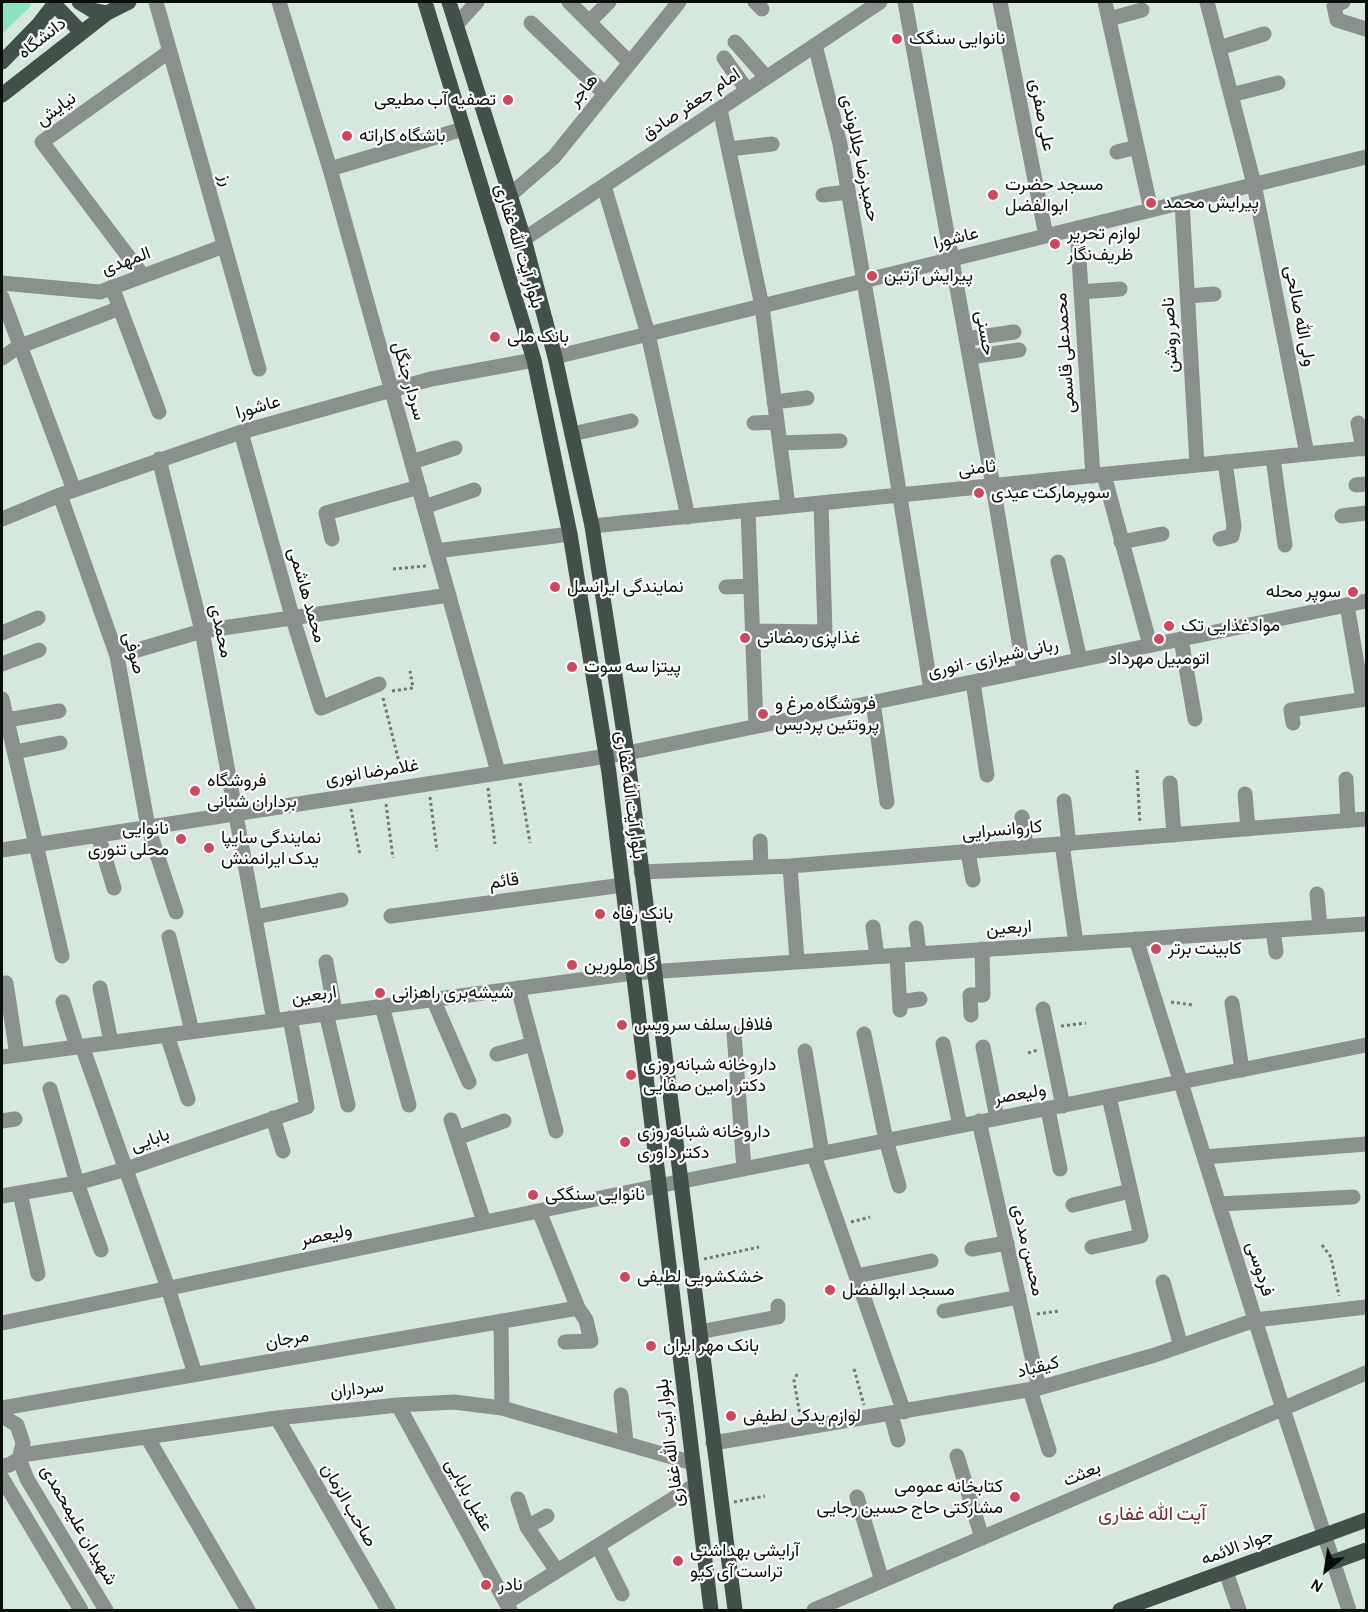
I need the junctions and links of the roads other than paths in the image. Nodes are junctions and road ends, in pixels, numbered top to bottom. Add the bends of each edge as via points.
1 (51, 2) edge
2 (79, 2) edge
3 (129, 2) edge
4 (156, 2) edge
5 (279, 2) edge
6 (425, 2) edge
7 (449, 2) edge
8 (477, 2) edge
9 (569, 2) edge
10 (609, 2) edge
11 (679, 2) edge
12 (905, 2) edge
13 (1000, 2) edge
14 (1105, 2) edge
15 (1207, 2) edge
16 (1343, 2) edge
17 (869, 4) edge
18 (1142, 10) dead end
19 (107, 13) junction
20 (1109, 19) junction
21 (589, 22) junction
22 (531, 23) dead end
23 (456, 25) junction
24 (1366, 29) edge
25 (81, 32) junction
26 (1264, 34) dead end
27 (735, 42) dead end
28 (815, 45) junction
29 (1219, 48) junction
30 (170, 51) junction
31 (724, 57) dead end
32 (2, 62) edge
33 (630, 63) junction
34 (766, 77) junction
35 (1278, 82) dead end
36 (747, 90) junction
37 (605, 94) junction
38 (2, 95) edge
39 (1231, 95) junction
40 (720, 108) junction
41 (463, 129) junction
42 (772, 144) dead end
43 (1137, 147) junction
44 (729, 149) junction
45 (1117, 152) dead end
46 (1366, 157) edge
47 (330, 169) junction
48 (1254, 184) junction
49 (604, 186) junction
50 (848, 192) junction
51 (510, 195) junction
52 (823, 195) dead end
53 (1182, 202) junction
54 (1151, 210) junction
55 (1077, 228) junction
56 (1046, 236) junction
57 (524, 239) junction
58 (225, 246) junction
59 (952, 259) junction
60 (143, 276) junction
61 (864, 281) junction
62 (2, 283) edge
63 (112, 287) junction
64 (1120, 289) dead end
65 (1081, 292) junction
66 (1214, 294) dead end
67 (1188, 296) junction
68 (2, 297) edge
69 (762, 306) junction
70 (120, 308) junction
71 (1014, 332) dead end
72 (648, 334) junction
73 (966, 339) junction
74 (18, 347) junction
75 (1019, 350) dead end
76 (555, 357) junction
77 (970, 357) junction
78 (2, 358) edge
79 (534, 360) junction
80 (259, 369) dead end
81 (392, 389) junction
82 (807, 398) dead end
83 (774, 402) junction
84 (159, 412) dead end
85 (632, 421) dead end
86 (777, 422) junction
87 (754, 423) dead end
88 (1358, 423) dead end
89 (241, 432) junction
90 (572, 434) junction
91 (840, 441) dead end
92 (780, 443) junction
93 (455, 448) dead end
94 (1365, 448) edge
95 (1307, 454) junction
96 (1273, 458) junction
97 (159, 459) junction
98 (412, 462) junction
99 (1225, 462) junction
100 (1197, 465) junction
101 (1098, 475) junction
102 (993, 486) junction
103 (419, 487) junction
104 (474, 490) dead end
105 (67, 493) junction
106 (899, 495) junction
107 (821, 503) junction
108 (424, 507) junction
109 (788, 507) junction
110 (748, 510) junction
111 (1366, 513) edge
112 (688, 516) junction
113 (1342, 516) dead end
114 (2, 519) edge
115 (592, 526) junction
116 (570, 534) junction
117 (1162, 534) dead end
118 (332, 539) dead end
119 (1220, 539) dead end
120 (1121, 542) junction
121 (1285, 545) dead end
122 (438, 558) junction
123 (1058, 562) dead end
124 (751, 586) junction
125 (726, 587) dead end
126 (449, 595) junction
127 (1366, 601) edge
128 (1347, 605) junction
129 (292, 616) junction
130 (38, 618) dead end
131 (201, 631) junction
132 (753, 631) junction
133 (2, 633) edge
134 (1182, 639) junction
135 (1150, 645) junction
136 (39, 650) dead end
137 (117, 656) junction
138 (1080, 660) junction
139 (2, 664) edge
140 (1024, 671) junction
141 (973, 682) junction
142 (380, 688) road end
143 (931, 690) junction
144 (2, 699) edge
145 (1365, 699) edge
146 (873, 702) junction
147 (58, 711) dead end
148 (1196, 719) dead end
149 (6, 720) junction
150 (1293, 723) dead end
151 (756, 726) junction
152 (60, 743) dead end
153 (15, 752) junction
154 (627, 753) junction
155 (606, 755) junction
156 (492, 773) junction
157 (987, 775) dead end
158 (1346, 779) dead end
159 (1170, 783) dead end
160 (1245, 794) dead end
161 (1064, 801) dead end
162 (887, 802) dead end
163 (236, 813) junction
164 (1022, 817) dead end
165 (1366, 819) edge
166 (1348, 821) junction
167 (148, 827) junction
168 (1248, 829) junction
169 (98, 835) junction
170 (1174, 835) junction
171 (760, 841) dead end
172 (1066, 844) junction
173 (37, 845) junction
174 (1026, 847) junction
175 (2, 850) edge
176 (968, 852) junction
177 (790, 866) junction
178 (761, 867) junction
179 (641, 872) junction
180 (973, 880) dead end
181 (623, 885) junction
182 (114, 888) dead end
183 (1317, 894) dead end
184 (341, 900) dead end
185 (176, 912) dead end
186 (391, 916) dead end
187 (255, 917) junction
188 (1366, 924) edge
189 (873, 927) dead end
190 (916, 927) dead end
191 (1320, 927) junction
192 (1273, 930) junction
193 (169, 937) dead end
194 (1136, 939) junction
195 (1076, 943) junction
196 (982, 949) junction
197 (1276, 952) dead end
198 (919, 953) junction
199 (897, 955) junction
200 (62, 956) dead end
201 (877, 956) junction
202 (797, 961) junction
203 (326, 962) dead end
204 (653, 971) junction
205 (633, 973) junction
206 (6, 983) dead end
207 (100, 988) dead end
208 (518, 988) junction
209 (433, 999) junction
210 (920, 999) dead end
211 (63, 1002) dead end
212 (1232, 1002) dead end
213 (382, 1006) junction
214 (1043, 1009) dead end
215 (330, 1013) junction
216 (971, 1015) dead end
217 (290, 1018) junction
218 (274, 1021) junction
219 (192, 1031) junction
220 (734, 1033) dead end
221 (864, 1034) dead end
222 (166, 1035) junction
223 (111, 1042) junction
224 (533, 1044) junction
225 (943, 1044) dead end
226 (1366, 1045) edge
227 (80, 1046) junction
228 (983, 1047) dead end
229 (805, 1051) dead end
230 (497, 1054) dead end
231 (9, 1056) edge
232 (1242, 1070) junction
233 (1180, 1081) junction
234 (468, 1082) dead end
235 (50, 1089) dead end
236 (1109, 1097) junction
237 (188, 1099) dead end
238 (348, 1105) dead end
239 (409, 1105) dead end
240 (1064, 1106) junction
241 (1048, 1110) junction
242 (273, 1118) junction
243 (997, 1118) junction
244 (451, 1120) dead end
245 (504, 1121) dead end
246 (979, 1121) junction
247 (960, 1126) junction
248 (556, 1131) dead end
249 (457, 1138) junction
250 (886, 1140) junction
251 (1366, 1144) edge
252 (283, 1151) dead end
253 (818, 1154) junction
254 (1204, 1157) junction
255 (126, 1169) junction
256 (744, 1169) junction
257 (1060, 1169) dead end
258 (681, 1181) junction
259 (77, 1183) junction
260 (658, 1186) junction
261 (899, 1186) dead end
262 (1131, 1191) junction
263 (20, 1193) junction
264 (2, 1196) edge
265 (1353, 1197) dead end
266 (1219, 1204) junction
267 (1073, 1205) dead end
268 (539, 1210) junction
269 (484, 1222) junction
270 (1007, 1243) junction
271 (1092, 1247) dead end
272 (972, 1248) dead end
273 (101, 1250) dead end
274 (931, 1261) dead end
275 (38, 1274) dead end
276 (856, 1276) junction
277 (1163, 1282) dead end
278 (168, 1288) junction
279 (1019, 1297) junction
280 (778, 1306) dead end
281 (1366, 1307) edge
282 (578, 1308) junction
283 (944, 1311) dead end
284 (1255, 1320) junction
285 (501, 1321) junction
286 (2, 1323) edge
287 (699, 1332) junction
288 (565, 1342) dead end
289 (1181, 1346) junction
290 (1366, 1373) edge
291 (195, 1374) junction
292 (1035, 1389) junction
293 (621, 1395) dead end
294 (398, 1405) junction
295 (502, 1408) junction
296 (1283, 1409) junction
297 (3, 1411) edge
298 (898, 1413) junction
299 (277, 1418) junction
300 (147, 1437) junction
301 (898, 1440) dead end
302 (626, 1442) junction
303 (713, 1443) junction
304 (1049, 1450) dead end
305 (957, 1456) dead end
306 (20, 1457) junction
307 (693, 1463) junction
308 (2, 1466) edge
309 (2, 1478) edge
310 (695, 1485) junction
311 (857, 1497) dead end
312 (518, 1498) dead end
313 (547, 1516) dead end
314 (1366, 1520) edge
315 (527, 1527) junction
316 (1324, 1536) junction
317 (982, 1538) junction
318 (598, 1546) junction
319 (1366, 1550) edge
320 (1333, 1562) junction
321 (557, 1571) junction
322 (1226, 1572) junction
323 (882, 1581) junction
324 (622, 1594) dead end
325 (508, 1607) edge
326 (1128, 1609) edge
327 (81, 1611) edge
328 (106, 1611) edge
329 (248, 1611) edge
330 (388, 1611) edge
331 (711, 1611) edge
332 (735, 1611) edge
333 (814, 1611) edge
334 (1239, 1611) edge
335 (1349, 1611) edge

1 - 25 main road
1 - 32 main road, دانشگاه via 38,25
2 - 19 main road
3 - 19 main road, دانشگاه
4 - 30 street, رز
5 - 47 street, سردار جنگل
6 - 41 main road, بلوار آیت الله غفاری
7 - 23 main road, بلوار آیت الله غفاری
8 - 23 street
9 - 21 street
10 - 21 street
11 - 33 street, هاجر
12 - 59 street, حسنی
13 - 56 street, علی صفری
14 - 20 street
15 - 29 street, ولی الله صالحی
16 - 24 street via 1334,6 1337,20
17 - 28 street, امام جعفر صادق
18 - 20 street
19 - 25 main road, دانشگاه
20 - 43 street
21 - 33 street
22 - 37 street
23 - 51 main road, بلوار آیت الله غفاری
25 - 38 main road, دانشگاه
26 - 29 street
27 - 34 street
28 - 34 street, امام جعفر صادق
28 - 50 street, حمیدرضا جلالوندی
29 - 39 street, ولی الله صالحی
30 - 58 street, رز
30 - 60 street, نیایش via 42,142
31 - 36 street
33 - 37 street, هاجر
34 - 36 street, امام جعفر صادق
35 - 39 street
36 - 40 street, امام جعفر صادق
37 - 51 street, هاجر via 554,157
39 - 48 street, ولی الله صالحی
40 - 44 street
40 - 49 street, امام جعفر صادق
41 - 47 street
41 - 79 main road, بلوار آیت الله غفاری
42 - 44 street
43 - 45 street
43 - 54 street
44 - 69 street
46 - 48 street, عاشورا
47 - 81 street, سردار جنگل
48 - 53 street, عاشورا
48 - 95 street, ولی الله صالحی
49 - 57 street, امام جعفر صادق
49 - 72 street
50 - 52 street
50 - 61 street, حمیدرضا جلالوندی
51 - 57 main road, بلوار آیت الله غفاری
53 - 54 street, عاشورا
53 - 67 street, ناصر روشن
54 - 55 street, عاشورا
55 - 56 street, عاشورا
55 - 65 street, محمدعلی قاسمی
56 - 59 street, عاشورا
57 - 76 main road, بلوار آیت الله غفاری
58 - 60 street, المهدی
58 - 80 street, رز
59 - 61 street, عاشورا
59 - 73 street, حسنی
60 - 63 street, المهدی
61 - 69 street, عاشورا
61 - 106 street, حمیدرضا جلالوندی
62 - 63 street, المهدی via 100,292
63 - 70 street
64 - 65 street
65 - 101 street, محمدعلی قاسمی
66 - 67 street
67 - 100 street, ناصر روشن
68 - 74 street
69 - 72 street, عاشورا
69 - 83 street
70 - 74 street
70 - 84 street
71 - 73 street
72 - 76 street, عاشورا
72 - 112 street
73 - 77 street, حسنی
74 - 78 street
74 - 105 street
75 - 77 street
76 - 79 main road
76 - 90 main road, بلوار آیت الله غفاری
77 - 102 street, حسنی
79 - 81 street, عاشورا
79 - 116 main road, بلوار آیت الله غفاری
81 - 89 street, عاشورا
81 - 98 street, سردار جنگل
82 - 83 street
83 - 86 street
85 - 90 street
86 - 87 street
86 - 92 street
88 - 94 street
89 - 97 street, عاشورا
89 - 129 street, محمد هاشمی
90 - 115 main road, بلوار آیت الله غفاری
91 - 92 street
92 - 109 street
93 - 98 street
94 - 95 street, ثامنی
95 - 96 street, ثامنی
96 - 99 street, ثامنی
96 - 121 street
97 - 105 street, عاشورا
97 - 131 street, محمدی
98 - 103 street, سردار جنگل
99 - 100 street, ثامنی
99 - 119 street via 1234,526 1232,536
100 - 101 street, ثامنی
101 - 102 street, ثامنی
101 - 120 street, محمدعلی قاسمی
102 - 106 street, ثامنی
102 - 140 street, حسنی
103 - 108 street, سردار جنگل
103 - 118 street via 326,513
104 - 108 street
105 - 114 street, عاشورا
105 - 137 street, صوفی
106 - 107 street, ثامنی
106 - 143 street, حمیدرضا جلالوندی
107 - 109 street, ثامنی
107 - 132 street via 825,632
108 - 122 street, سردار جنگل
109 - 110 street, ثامنی
110 - 112 street, ثامنی
110 - 124 street
111 - 113 street
112 - 115 street, ثامنی
115 - 154 main road, بلوار آیت الله غفاری
116 - 122 street
116 - 155 main road, بلوار آیت الله غفاری
117 - 120 street
120 - 135 street, محمدعلی قاسمی
122 - 126 street, سردار جنگل
123 - 138 street
124 - 125 street
124 - 132 street
126 - 129 street
126 - 156 street, سردار جنگل
127 - 128 street, ربانی شیرازی - انوری
128 - 134 street, ربانی شیرازی - انوری
128 - 145 street
129 - 131 street
129 - 142 street, محمد هاشمی via 321,708
130 - 133 street
131 - 137 street
131 - 163 street, محمدی
132 - 151 street
134 - 135 street, ربانی شیرازی - انوری
134 - 148 street
135 - 138 street, ربانی شیرازی - انوری
136 - 139 street
137 - 167 street, صوفی
138 - 140 street, ربانی شیرازی - انوری
140 - 141 street, ربانی شیرازی - انوری
141 - 143 street, ربانی شیرازی - انوری
141 - 157 street
143 - 146 street, ربانی شیرازی - انوری
144 - 149 street
145 - 150 street via 1291,710
146 - 151 street, ربانی شیرازی - انوری
146 - 162 street
147 - 149 street
149 - 153 street
151 - 154 street, ربانی شیرازی - انوری
152 - 153 street
153 - 173 street
154 - 155 street, ربانی شیرازی - انوری
154 - 179 main road, بلوار آیت الله غفاری
155 - 156 street, غلامرضا انوری
155 - 181 main road, بلوار آیت الله غفاری
156 - 163 street, غلامرضا انوری
158 - 166 street
159 - 170 street
160 - 168 street
161 - 172 street
163 - 167 street, غلامرضا انوری
163 - 187 street, محمدی
164 - 174 street
165 - 166 street, کاروانسرایی
166 - 168 street, کاروانسرایی
167 - 169 street, غلامرضا انوری
167 - 185 street, صوفی
168 - 170 street, کاروانسرایی
169 - 173 street, غلامرضا انوری
169 - 182 street
170 - 172 street, کاروانسرایی
171 - 178 street
172 - 174 street, کاروانسرایی
172 - 195 street
173 - 175 street, غلامرضا انوری
173 - 200 street
174 - 176 street, کاروانسرایی
176 - 177 street, کاروانسرایی
176 - 180 street
177 - 178 street, کاروانسرایی
177 - 202 street
178 - 179 street, کاروانسرایی
179 - 204 main road, بلوار آیت الله غفاری
181 - 186 street, قائم
181 - 205 main road, بلوار آیت الله غفاری
183 - 191 street
184 - 187 street
187 - 218 street, محمدی
188 - 191 street, اربعین
189 - 201 street
190 - 198 street
191 - 192 street, اربعین
192 - 194 street, اربعین
192 - 197 street
193 - 219 street
194 - 195 street, اربعین
194 - 233 street, فردوسی
195 - 196 street, اربعین
196 - 198 street, اربعین
196 - 216 street via 983,995 970,995
198 - 199 street, اربعین
199 - 201 street, اربعین
199 - 210 street via 900,1006
201 - 202 street, اربعین
202 - 204 street, اربعین
203 - 215 street
204 - 205 street, اربعین
204 - 258 main road, بلوار آیت الله غفاری
205 - 208 street, اربعین
205 - 260 main road, بلوار آیت الله غفاری
206 - 231 street
207 - 223 street
208 - 209 street, اربعین
208 - 224 street
209 - 213 street, اربعین
209 - 234 street
211 - 227 street
212 - 232 street
213 - 215 street, اربعین
213 - 239 street
214 - 240 street
215 - 217 street, اربعین
215 - 238 street
217 - 218 street, اربعین
217 - 242 street, بابایی via 307,1107
218 - 219 street, اربعین
219 - 222 street, اربعین
220 - 256 street
221 - 250 street
222 - 223 street, اربعین
222 - 237 street
223 - 227 street, اربعین
224 - 230 street
224 - 248 street
225 - 247 street
226 - 232 street, ولیعصر
227 - 231 street, اربعین
227 - 255 street
228 - 243 street
229 - 253 street
232 - 233 street, ولیعصر
233 - 236 street, ولیعصر
233 - 254 street, فردوسی
235 - 259 street
236 - 240 street, ولیعصر
236 - 262 street
240 - 241 street, ولیعصر
241 - 243 street, ولیعصر
241 - 257 street
242 - 252 street
242 - 255 street, بابایی
243 - 246 street, ولیعصر
244 - 249 street
245 - 249 street
246 - 247 street, ولیعصر
246 - 270 street, محسن مددی
247 - 250 street, ولیعصر
249 - 269 street
250 - 253 street, ولیعصر
250 - 261 street
251 - 254 street
253 - 256 street, ولیعصر
253 - 276 street
254 - 266 street, فردوسی
255 - 259 street, بابایی
255 - 278 street
256 - 258 street, ولیعصر
258 - 260 street, ولیعصر
258 - 287 main road, بلوار آیت الله غفاری
259 - 263 street, بابایی
259 - 273 street
260 - 268 street, ولیعصر
260 - 307 main road, بلوار آیت الله غفاری
262 - 267 street
262 - 271 street via 1141,1236
263 - 264 street, بابایی
263 - 275 street
265 - 266 street
266 - 284 street, فردوسی
268 - 269 street, ولیعصر
268 - 282 street
269 - 278 street, ولیعصر
270 - 272 street
270 - 279 street, محسن مددی
274 - 276 street
276 - 298 street
277 - 289 street
278 - 286 street, ولیعصر
278 - 291 street
279 - 283 street
279 - 292 street, محسن مددی
280 - 287 street via 778,1317
281 - 284 street, کیقباد
282 - 285 street, مرجان
282 - 288 street via 586,1320 591,1341
284 - 289 street, کیقباد
284 - 296 street, فردوسی
285 - 291 street, مرجان
285 - 295 street
287 - 303 main road, بلوار آیت الله غفاری
289 - 292 street, کیقباد
290 - 296 street, بعثت
291 - 297 street, مرجان
292 - 298 street, کیقباد
292 - 304 street, محسن مددی
293 - 302 street
294 - 295 street, سرداران via 454,1402
294 - 299 street, سرداران
294 - 325 street, عقیل بابایی
295 - 302 street, سرداران
296 - 316 street, فردوسی
296 - 317 street, بعثت
297 - 306 street, شهیدان علیمحمدی via 20,1431
298 - 301 street
298 - 303 street, کیقباد
299 - 300 street, سرداران
299 - 330 street, صاحب الزمان
300 - 306 street, سرداران
300 - 329 street
302 - 307 street, سرداران
303 - 332 main road, بلوار آیت الله غفاری
305 - 317 street
306 - 308 street, سرداران
306 - 328 street, شهیدان علیمحمدی via 27,1479
307 - 310 main road, بلوار آیت الله غفاری
309 - 327 street
310 - 318 street, عقیل بابایی
310 - 331 main road, بلوار آیت الله غفاری
311 - 323 street
312 - 315 street
313 - 315 street
314 - 316 main road, جواد الائمه
315 - 321 street
316 - 320 street, فردوسی
316 - 322 main road, جواد الائمه
317 - 323 street, بعثت
318 - 321 street, عقیل بابایی
318 - 324 street
319 - 320 main road
320 - 335 street, فردوسی
321 - 325 street, عقیل بابایی
322 - 326 main road, جواد الائمه
322 - 334 street
323 - 333 street, بعثت

